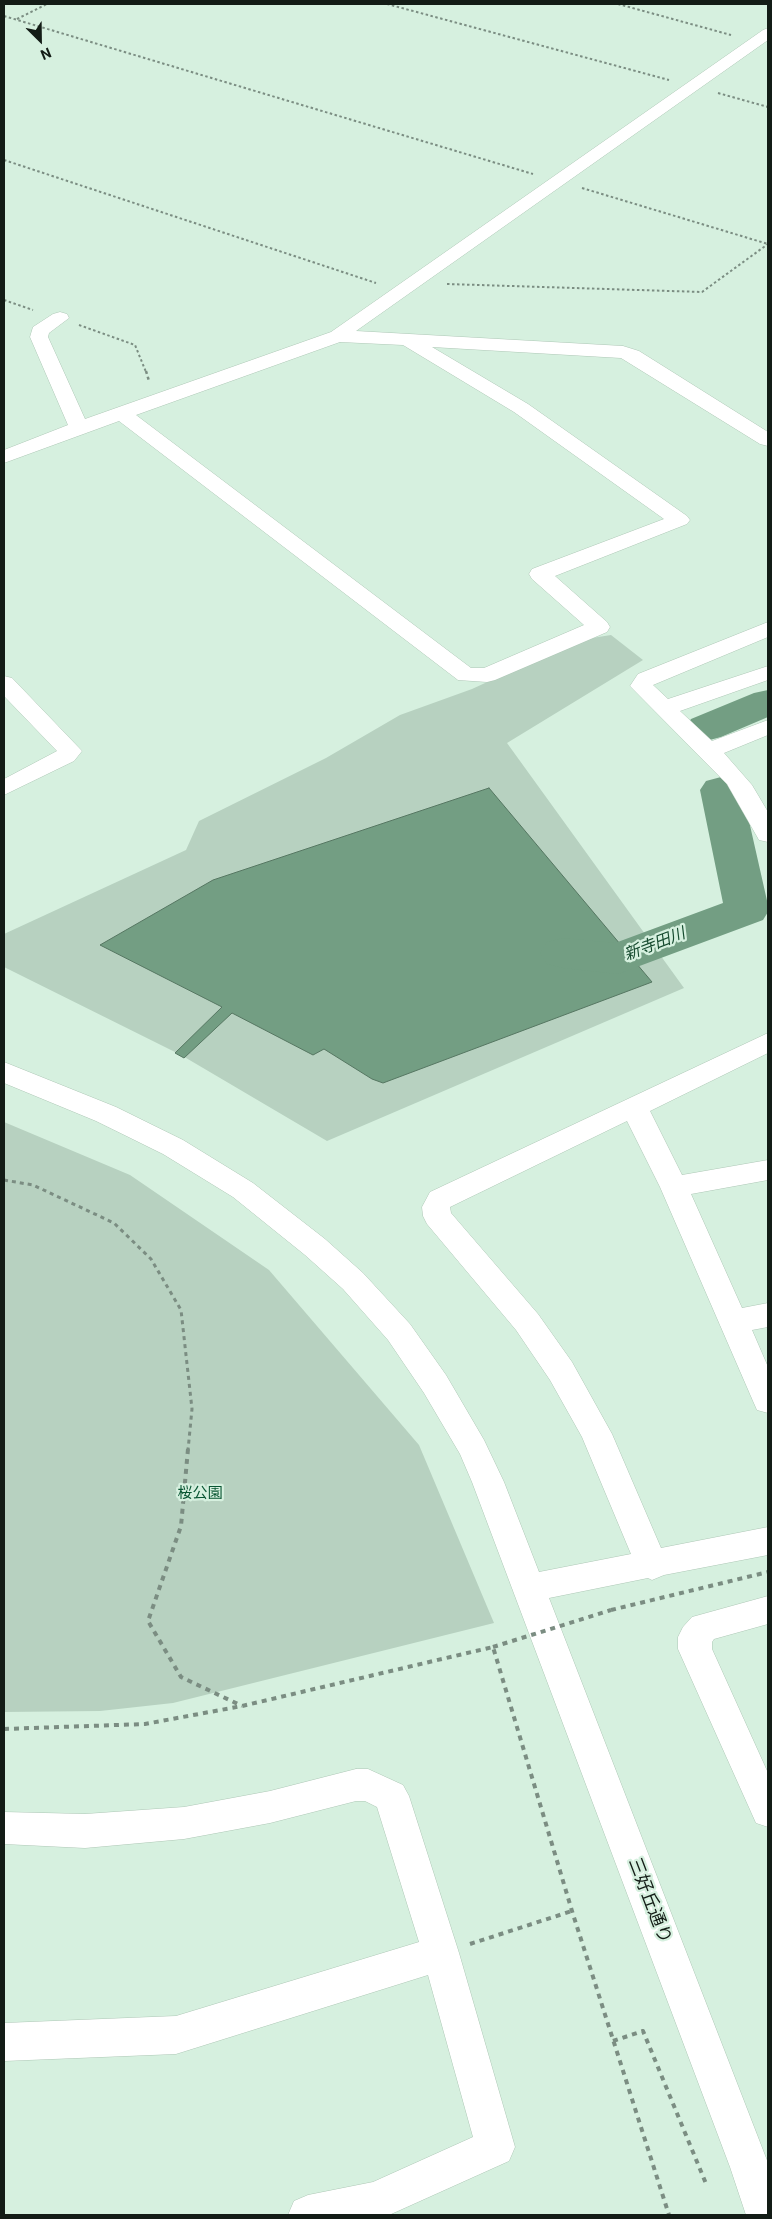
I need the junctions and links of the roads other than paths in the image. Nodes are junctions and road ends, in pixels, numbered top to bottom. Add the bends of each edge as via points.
1 (761, 37) edge
2 (60, 318) road end
3 (338, 336) junction
4 (409, 340) junction
5 (122, 413) junction
6 (78, 428) junction
7 (766, 440) dead end
8 (4, 457) edge
9 (768, 629) edge
10 (768, 673) edge
11 (4, 684) edge
12 (663, 709) junction
13 (768, 727) edge
14 (709, 751) junction
15 (4, 788) edge
16 (760, 800) edge
17 (768, 834) edge
18 (768, 1042) edge
19 (4, 1072) edge
20 (634, 1107) junction
21 (768, 1170) edge
22 (674, 1187) junction
23 (768, 1315) edge
24 (732, 1322) junction
25 (768, 1401) edge
26 (768, 1541) edge
27 (652, 1566) junction
28 (529, 1588) junction
29 (768, 1610) edge
30 (768, 1811) edge
31 (4, 1828) edge
32 (441, 1953) junction
33 (4, 2042) edge
34 (308, 2215) edge
35 (766, 2215) edge

1 - 3 street
2 - 6 street via 40,331 39,337
3 - 4 street
3 - 5 street
4 - 5 street via 522,408 680,520 540,574 599,626 487,675 466,674
4 - 7 street via 623,352
5 - 6 street
6 - 8 street
9 - 12 street via 646,679 640,686
10 - 12 street
11 - 15 street via 70,751
12 - 14 street
13 - 14 street
14 - 16 street via 744,790
16 - 17 street
18 - 20 street
19 - 28 street, 三好丘通り via 106,1114 207,1166 278,1216 353,1281 399,1332 459,1425 488,1482
20 - 22 street
20 - 27 street via 440,1200 436,1210 437,1216 527,1322 561,1371 596,1434
21 - 22 street
22 - 24 street
23 - 24 street
24 - 25 street
26 - 27 street
27 - 28 street
28 - 35 street, 三好丘通り
29 - 30 street via 704,1627 696,1637 695,1649
31 - 32 street via 85,1831 184,1823 270,1808 356,1785 368,1785 387,1794 394,1802
32 - 33 street via 176,2035
32 - 34 street via 495,2147 375,2201

